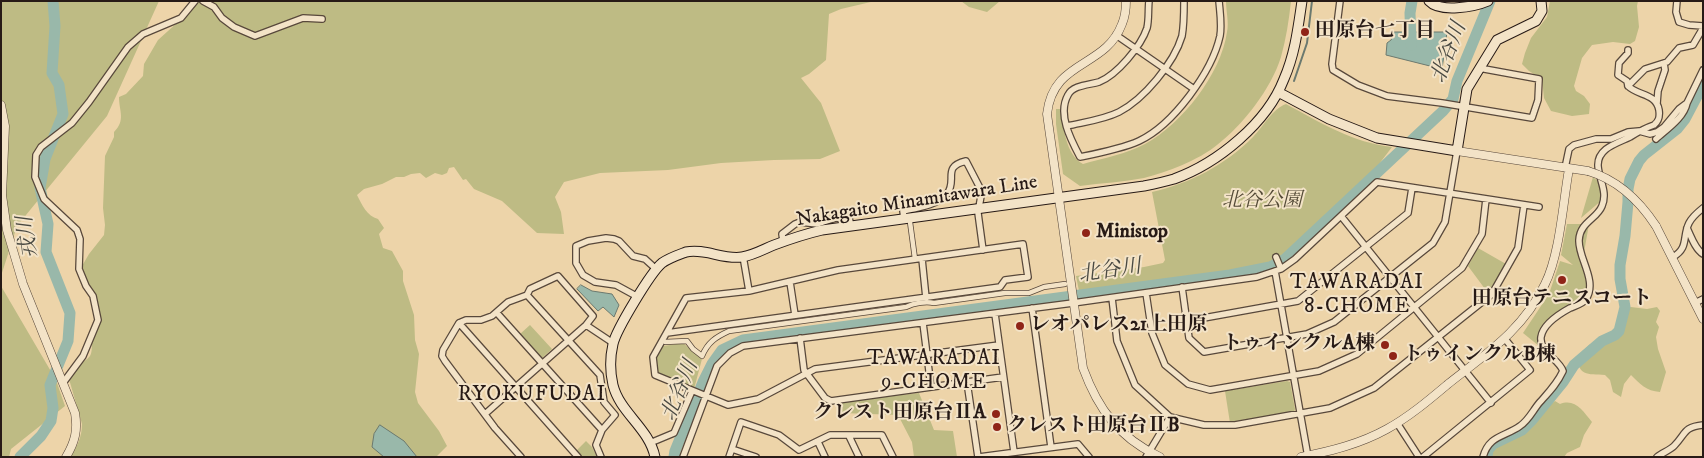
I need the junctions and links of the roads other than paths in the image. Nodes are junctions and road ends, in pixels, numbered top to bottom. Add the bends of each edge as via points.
1 (195, 1) edge
2 (203, 1) edge
3 (1126, 1) edge
4 (1148, 1) edge
5 (1184, 1) edge
6 (1219, 1) edge
7 (1302, 1) edge
8 (1340, 1) edge
9 (1429, 1) edge
10 (1541, 1) edge
11 (1676, 1) edge
12 (1485, 2) edge
13 (322, 19) dead end
14 (1703, 27) edge
15 (1116, 36) junction
16 (1135, 48) junction
17 (1628, 50) dead end
18 (1664, 63) junction
19 (1479, 68) junction
20 (1165, 69) junction
21 (1703, 70) edge
22 (1628, 86) junction
23 (1194, 89) junction
24 (1278, 92) junction
25 (1687, 103) junction
26 (1657, 104) junction
27 (1, 105) edge
28 (1460, 107) junction
29 (1067, 126) junction
30 (1639, 132) junction
31 (1656, 139) dead end
32 (1456, 151) junction
33 (1567, 168) junction
34 (1412, 188) junction
35 (1450, 193) junction
36 (1058, 198) junction
37 (1486, 199) junction
38 (933, 203) junction
39 (1524, 205) junction
40 (1539, 207) dead end
41 (1703, 208) edge
42 (978, 209) junction
43 (937, 214) junction
44 (1342, 216) junction
45 (907, 220) junction
46 (1688, 228) junction
47 (1366, 247) junction
48 (983, 250) junction
49 (1703, 254) edge
50 (743, 256) junction
51 (1276, 257) dead end
52 (1673, 258) junction
53 (918, 259) junction
54 (656, 269) junction
55 (1279, 269) junction
56 (1390, 278) junction
57 (790, 282) junction
58 (1068, 286) junction
59 (1182, 287) junction
60 (749, 292) junction
61 (1146, 293) junction
62 (527, 294) junction
63 (638, 297) junction
64 (926, 298) junction
65 (1112, 298) junction
66 (1703, 299) edge
67 (1073, 302) junction
68 (1695, 303) junction
69 (1281, 305) junction
70 (1414, 307) junction
71 (1032, 308) junction
72 (497, 313) junction
73 (995, 314) junction
74 (795, 315) junction
75 (1703, 319) edge
76 (1187, 321) junction
77 (459, 323) junction
78 (923, 323) junction
79 (586, 325) junction
80 (667, 333) junction
81 (1286, 337) junction
82 (800, 338) junction
83 (1437, 338) junction
84 (1505, 339) junction
85 (570, 340) junction
86 (665, 342) dead end
87 (613, 343) junction
88 (999, 345) junction
89 (927, 354) junction
90 (543, 363) junction
91 (1465, 371) junction
92 (806, 373) junction
93 (1294, 375) junction
94 (1003, 377) junction
95 (63, 382) junction
96 (967, 382) junction
97 (516, 387) junction
98 (931, 387) junction
99 (692, 391) junction
100 (705, 396) junction
101 (1490, 403) junction
102 (1300, 413) junction
103 (485, 414) junction
104 (1170, 417) junction
105 (1397, 423) junction
106 (1703, 424) edge
107 (602, 430) junction
108 (849, 436) junction
109 (818, 442) junction
110 (650, 443) junction
111 (1051, 447) junction
112 (732, 449) junction
113 (1014, 452) junction
114 (1148, 454) edge
115 (1305, 456) edge
116 (66, 457) edge
117 (521, 457) edge
118 (578, 457) edge
119 (601, 457) edge
120 (655, 457) edge
121 (683, 457) edge
122 (728, 457) edge
123 (756, 457) edge
124 (825, 457) edge
125 (859, 457) edge
126 (893, 457) edge
127 (978, 457) edge
128 (1089, 457) edge
129 (1160, 457) edge
130 (1418, 457) edge
131 (1423, 457) edge
132 (1484, 457) edge
133 (1657, 457) edge

1 - 95 street via 181,18 143,34 128,48 72,123 41,147 36,155 35,176 44,199 77,230 80,239 79,269 93,296 98,320 83,356
2 - 13 street via 214,6 234,27 255,36 303,18
3 - 15 street
4 - 16 street via 1146,29
5 - 20 street via 1181,37
6 - 23 street via 1220,34 1209,66
7 - 24 main road, Nakagaito Minamitawara Line via 1290,65
8 - 28 street via 1332,64 1334,70 1358,85 1387,96
9 - 12 main road via 1438,7
10 - 19 main road via 1542,11 1536,21 1497,40
11 - 14 street via 1679,22
14 - 18 street via 1693,46 1679,48
15 - 16 street
15 - 36 street via 1099,54 1064,76 1049,100 1047,114
16 - 20 street
16 - 29 street via 1106,78 1073,89 1068,94 1064,113
17 - 22 street via 1619,63 1618,75 1627,81
18 - 22 street via 1645,69
18 - 26 street
19 - 28 main road
19 - 28 street via 1539,79 1538,100 1532,118
20 - 23 street
20 - 29 street via 1141,96 1120,111
21 - 25 street
22 - 26 street via 1651,97
23 - 29 street via 1165,124 1140,140 1119,148 1080,157
24 - 32 main road via 1329,119 1377,138
24 - 36 main road, Nakagaito Minamitawara Line via 1244,135 1205,164 1174,178 1144,186
25 - 30 street via 1657,132
25 - 31 street via 1680,116
26 - 30 street via 1658,121
27 - 95 street via 5,126 2,195 7,230 23,284
28 - 32 main road
30 - 33 street via 1574,145 1569,149
30 - 132 street via 1606,149 1599,159 1603,205 1586,223 1579,238 1589,293 1585,300 1554,318 1543,330 1542,347 1563,371 1552,390 1521,426 1493,440
32 - 33 street
32 - 35 street
33 - 52 street, bridge via 1606,178 1628,192 1647,212
33 - 84 street via 1554,260 1546,282 1528,313
34 - 35 street
34 - 44 street via 1376,182
34 - 47 street via 1408,213
35 - 37 street
35 - 56 street via 1445,222 1433,243
36 - 42 main road, Nakagaito Minamitawara Line
36 - 58 street
37 - 39 street
37 - 70 street via 1482,234 1462,268
38 - 42 street via 949,191 952,167 966,161 980,188
38 - 43 street
38 - 45 street via 904,211
39 - 40 street
39 - 83 street via 1518,248 1492,294
41 - 46 street
42 - 43 main road, Nakagaito Minamitawara Line
42 - 48 street
43 - 45 main road, Nakagaito Minamitawara Line
44 - 47 street
44 - 55 street via 1295,259
45 - 50 main road, Nakagaito Minamitawara Line via 822,230
45 - 53 street
46 - 49 street via 1696,247
46 - 52 street via 1684,247
47 - 56 street
47 - 69 street via 1298,301
48 - 53 street
48 - 64 street via 1023,244 1028,277 1005,280 1000,287
50 - 54 main road, Nakagaito Minamitawara Line via 730,258 688,252
50 - 60 street
51 - 55 street
52 - 68 street
53 - 57 street via 838,270
53 - 64 street
54 - 63 main road, Nakagaito Minamitawara Line
54 - 63 street via 633,256 614,239 588,241 576,246 576,263 583,275 595,282 616,285
55 - 59 street via 1258,277
55 - 69 street
56 - 70 street
56 - 81 street via 1334,322 1306,334
57 - 60 street
57 - 74 street
58 - 67 street
58 - 86 street via 1044,287 1029,293 911,304 729,331 712,340 702,356 687,341
59 - 61 street
59 - 76 street
60 - 80 street via 686,298
61 - 65 street
61 - 93 street via 1152,333 1165,365 1188,384 1210,390
62 - 72 street via 508,302
62 - 79 street via 530,288 558,276 593,316
62 - 85 street
63 - 87 main road, Nakagaito Minamitawara Line
64 - 74 street
65 - 67 street
65 - 104 street via 1117,341 1135,386
66 - 68 street
67 - 71 street
67 - 114 street via 1080,356 1095,396 1109,418
68 - 75 street
69 - 76 street
69 - 81 street
70 - 83 street
70 - 93 street via 1357,354 1319,371
71 - 73 street
71 - 111 street
72 - 77 street via 481,320
72 - 90 street
73 - 78 street
73 - 88 street
74 - 80 street
76 - 81 street via 1189,338 1204,352
77 - 97 street
77 - 103 street via 442,356
78 - 82 street
78 - 89 street
79 - 85 street
79 - 87 street
80 - 99 street via 653,357 655,376
81 - 93 street
82 - 92 street
82 - 100 street via 743,346 730,353 717,366
83 - 91 street
83 - 102 street via 1374,388 1330,408
84 - 91 street
84 - 101 street via 1530,370
85 - 90 street
85 - 107 street via 600,375 604,402 615,415
87 - 110 main road, Nakagaito Minamitawara Line via 612,372 617,397
88 - 89 street
88 - 94 street
89 - 92 street
89 - 98 street
90 - 97 street
90 - 107 street
91 - 101 street
91 - 105 street
92 - 98 street via 831,401
92 - 100 street via 758,398 728,405
93 - 102 street
94 - 96 street
94 - 113 street
95 - 116 street via 76,422 72,447
96 - 98 street
96 - 127 street
97 - 103 street
97 - 118 street
99 - 100 street
99 - 110 street via 674,433
100 - 121 street
101 - 131 street
102 - 104 street via 1235,425 1204,425
102 - 115 street
103 - 117 street
104 - 114 street
105 - 115 street via 1351,445
105 - 130 street
106 - 133 street via 1693,426 1675,445
107 - 119 street via 596,445
108 - 109 street via 830,435
108 - 125 street
108 - 126 street via 882,435
109 - 112 street via 799,450 779,435 741,422
109 - 124 street
110 - 120 main road, Nakagaito Minamitawara Line
111 - 113 street
111 - 128 street via 1078,444
112 - 122 street
112 - 123 street
113 - 127 street
114 - 129 street

